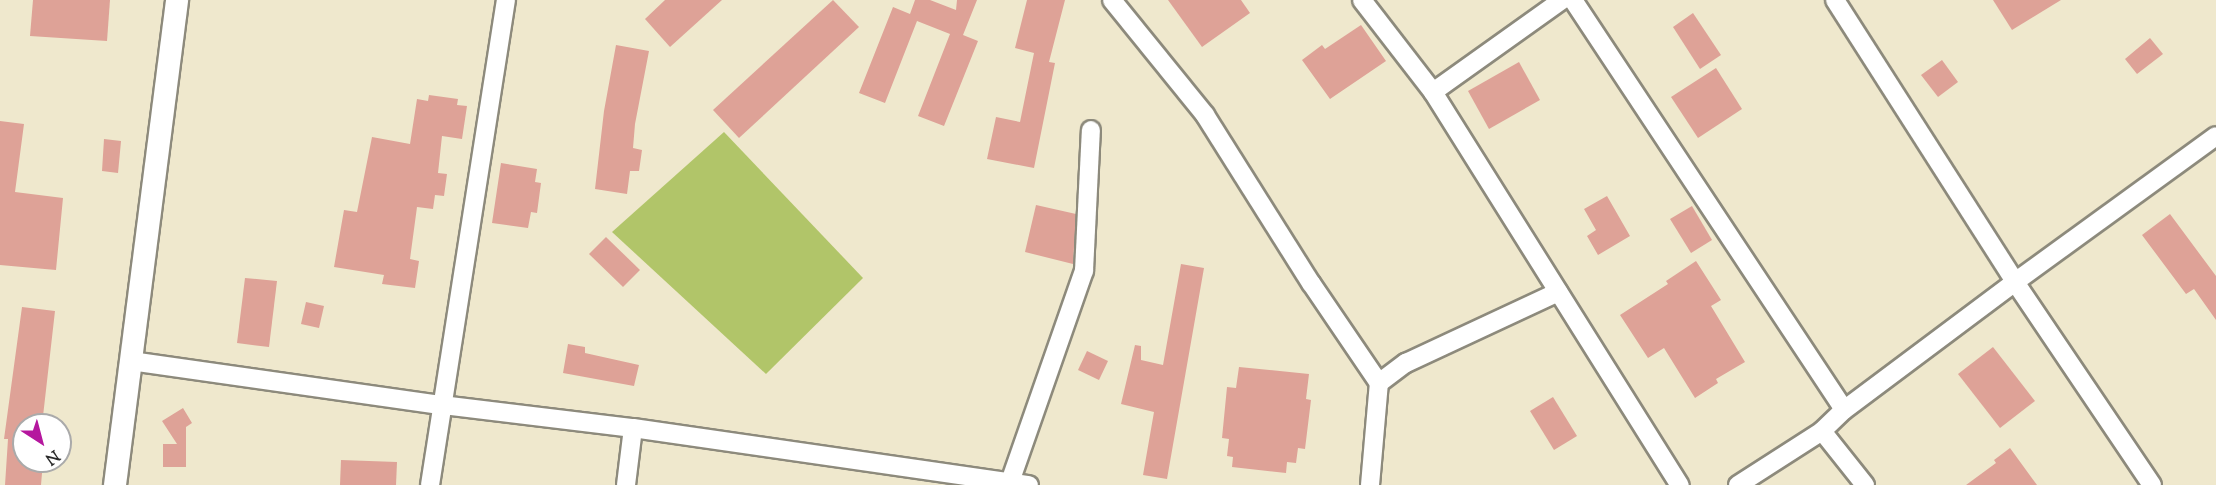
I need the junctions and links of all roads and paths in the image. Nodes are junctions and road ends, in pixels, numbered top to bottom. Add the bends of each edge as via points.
1 (177, 0) edge
2 (506, 0) edge
3 (1112, 0) edge
4 (1362, 0) edge
5 (1562, 0) edge
6 (1573, 0) edge
7 (1835, 0) edge
8 (1432, 92) junction
9 (1091, 130) dead end
10 (2216, 136) edge
11 (2014, 282) junction
12 (1558, 292) junction
13 (131, 362) junction
14 (1379, 383) junction
15 (442, 405) junction
16 (1844, 410) junction
17 (633, 428) junction
18 (1822, 431) junction
19 (1010, 482) junction
20 (115, 485) edge
21 (430, 485) edge
22 (626, 485) edge
23 (1029, 485) edge
24 (1370, 485) edge
25 (1680, 485) edge
26 (1738, 485) edge
27 (1866, 485) edge
28 (2152, 485) edge

1 - 13 street
2 - 15 street
3 - 14 street via 1205,115
4 - 8 street
5 - 8 street
6 - 16 street
7 - 11 street
8 - 12 street
9 - 19 street via 1084,271
10 - 11 street
11 - 16 street
11 - 28 street
12 - 14 street via 1406,363
12 - 25 street
13 - 15 street
13 - 20 street
14 - 24 street
15 - 17 street
15 - 21 street
16 - 18 street
17 - 19 street
17 - 22 street
18 - 26 street
18 - 27 street
19 - 23 street

